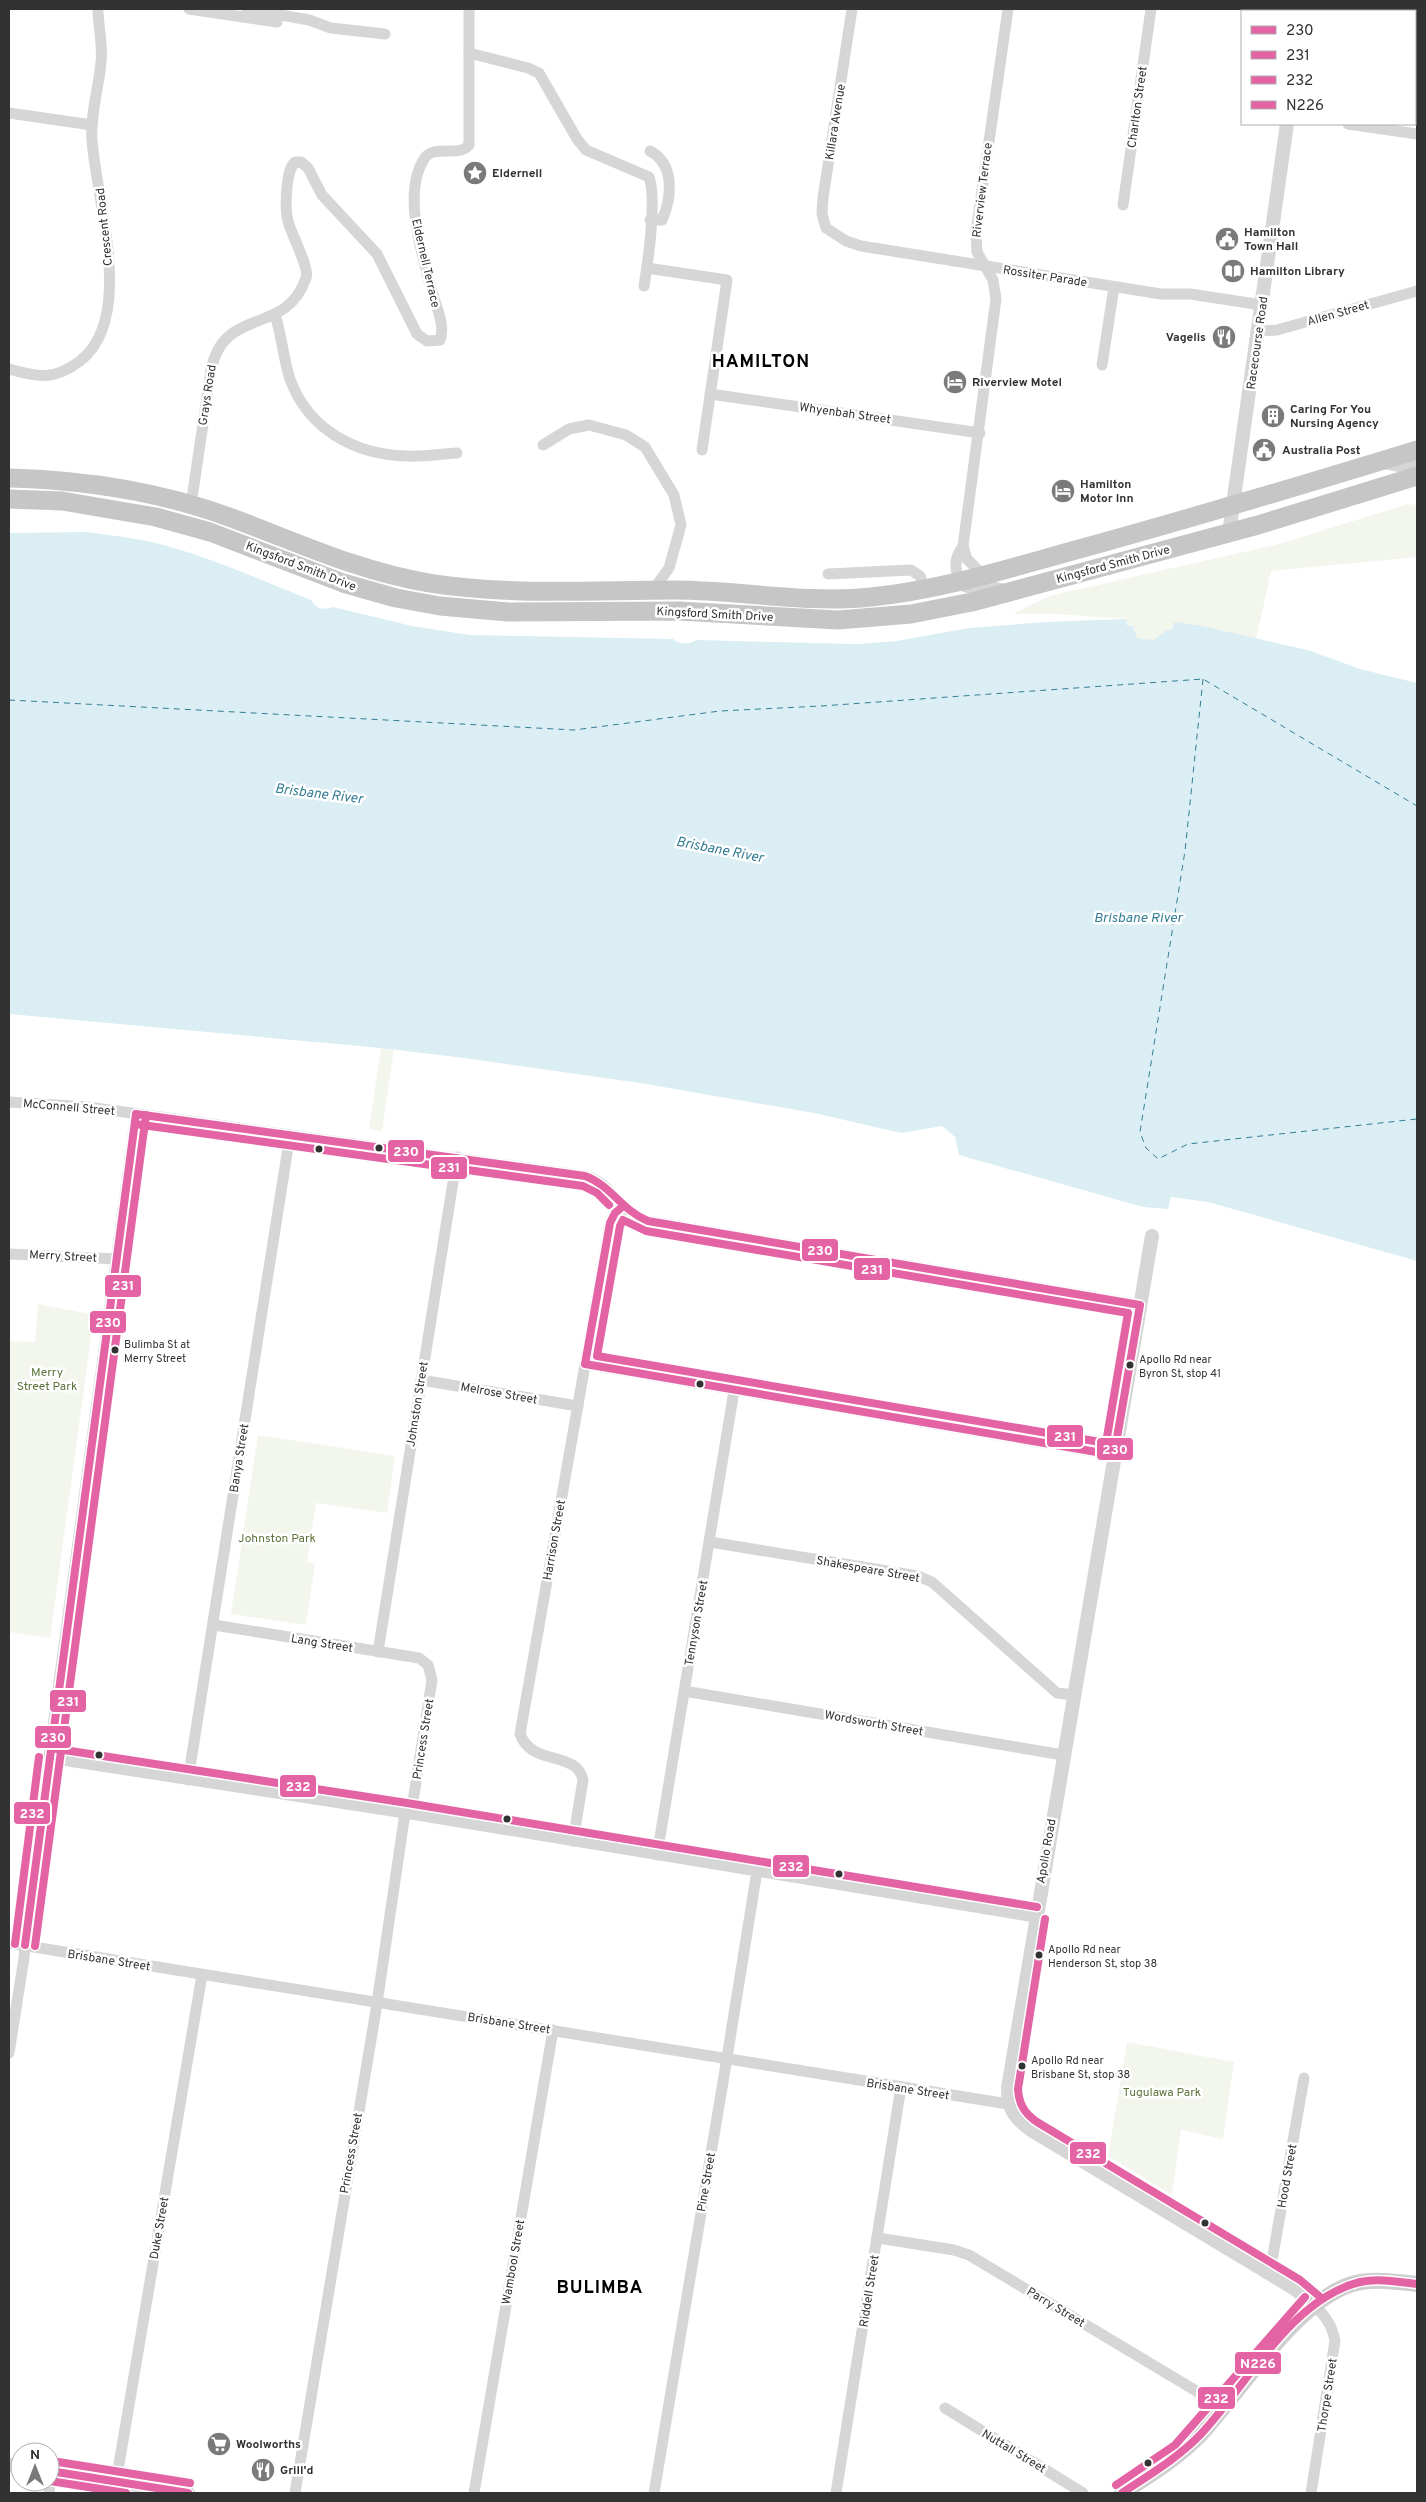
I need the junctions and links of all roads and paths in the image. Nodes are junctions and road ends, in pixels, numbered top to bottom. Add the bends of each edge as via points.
1 (98, 9) edge
2 (189, 9) edge
3 (247, 9) edge
4 (469, 9) edge
5 (852, 9) edge
6 (1008, 9) edge
7 (1151, 9) edge
8 (291, 24) dead end
9 (385, 34) dead end
10 (469, 53) junction
11 (9, 113) edge
12 (92, 125) junction
13 (1288, 125) edge
14 (1355, 125) edge
15 (1417, 134) edge
16 (650, 151) dead end
17 (298, 162) joint
18 (1123, 205) dead end
19 (650, 220) junction
20 (830, 232) joint
21 (984, 265) junction
22 (647, 268) junction
23 (644, 286) dead end
24 (1114, 286) junction
25 (1417, 291) edge
26 (1262, 305) junction
27 (275, 315) junction
28 (1259, 331) junction
29 (1102, 365) dead end
30 (9, 369) edge
31 (710, 394) junction
32 (980, 433) junction
33 (543, 445) dead end
34 (702, 450) dead end
35 (1417, 450) edge
36 (457, 453) dead end
37 (1378, 462) junction
38 (1417, 464) edge
39 (1417, 476) edge
40 (9, 478) edge
41 (9, 499) edge
42 (192, 505) junction
43 (1233, 507) junction
44 (1229, 533) junction
45 (963, 546) junction
46 (669, 568) junction
47 (828, 574) dead end
48 (983, 575) junction
49 (960, 581) junction
50 (653, 590) junction
51 (678, 590) junction
52 (925, 590) junction
53 (1012, 592) junction
54 (9, 1102) edge
55 (136, 1114) junction
56 (290, 1136) junction
57 (457, 1157) junction
58 (622, 1207) junction
59 (1152, 1236) dead end
60 (9, 1254) edge
61 (117, 1259) junction
62 (1140, 1305) junction
63 (585, 1364) junction
64 (421, 1380) junction
65 (734, 1391) junction
66 (578, 1406) junction
67 (1114, 1455) junction
68 (710, 1542) junction
69 (214, 1625) junction
70 (378, 1652) junction
71 (428, 1665) joint
72 (684, 1691) junction
73 (1074, 1695) junction
74 (1063, 1755) junction
75 (48, 1758) junction
76 (188, 1780) junction
77 (408, 1814) junction
78 (573, 1841) junction
79 (657, 1855) junction
80 (756, 1871) junction
81 (1035, 1917) junction
82 (9, 1943) edge
83 (24, 1945) junction
84 (202, 1975) junction
85 (377, 2001) junction
86 (553, 2030) junction
87 (9, 2053) edge
88 (726, 2058) junction
89 (1304, 2078) dead end
90 (901, 2088) junction
91 (1008, 2104) junction
92 (878, 2238) junction
93 (1265, 2273) junction
94 (1417, 2284) edge
95 (1313, 2304) junction
96 (1223, 2407) junction
97 (945, 2408) dead end
98 (60, 2473) edge
99 (116, 2482) junction
100 (188, 2493) edge
101 (295, 2493) edge
102 (474, 2493) edge
103 (654, 2493) edge
104 (836, 2493) edge
105 (1083, 2493) edge
106 (1122, 2493) edge
107 (1311, 2493) edge

1 - 12 street, Crescent Road via 102,61
2 - 8 street
3 - 9 street via 309,20 331,28
4 - 10 street, Eldernell Terrace
5 - 20 street, Killara Avenue via 823,198 823,219
6 - 21 street, Riverview Terrace via 976,227 977,252
7 - 18 street, Charlton Street
10 - 17 street, Eldernell Terrace via 468,145 460,150 437,150 428,154 421,165 416,189 416,222 441,326 441,336 437,341 427,341 417,334 377,254 322,195 308,168
10 - 19 street via 541,74 586,150 649,177
11 - 12 street
12 - 30 street, Crescent Road via 108,244 109,283 104,325 92,350 67,371 45,377
13 - 26 street, Racecourse Road
14 - 15 street
16 - 19 street via 662,158 669,193 662,220
17 - 27 street, Grays Road via 292,164 288,180 286,211 307,277 291,305
19 - 22 street
20 - 21 street, Rossiter Parade via 862,246
21 - 24 street, Rossiter Parade
21 - 32 street, Riverview Terrace via 993,280 996,299
22 - 23 street
22 - 31 street via 727,280
24 - 26 street, Rossiter Parade
24 - 29 street
25 - 28 street, Allen Street via 1277,330
26 - 28 street, Racecourse Road
27 - 36 street via 294,388 309,413 324,428 356,446 393,455
27 - 42 street, Grays Road via 229,334 215,352
28 - 43 street, Racecourse Road
31 - 32 street, Whyenbah Street
31 - 34 street
32 - 45 street, Riverview Terrace
33 - 46 street via 563,432 587,425 615,431 642,443 671,490 680,512 680,533
35 - 37 highway, Kingsford Smith Drive
37 - 38 street via 1400,467
37 - 43 highway, Kingsford Smith Drive
39 - 44 highway, Kingsford Smith Drive
40 - 42 highway, Kingsford Smith Drive via 100,484
41 - 53 highway, Kingsford Smith Drive via 71,502 156,517 217,535 322,577 368,591 470,610 686,611 838,620 929,611
42 - 50 highway, Kingsford Smith Drive via 338,560 426,582 522,592
43 - 44 street, Racecourse Road
43 - 48 highway, Kingsford Smith Drive
44 - 53 highway, Kingsford Smith Drive
45 - 48 street via 967,559
45 - 49 street, Riverview Terrace via 956,559
46 - 50 street
46 - 51 street
47 - 52 street via 911,570 920,576
48 - 49 highway, Kingsford Smith Drive
49 - 52 highway, Kingsford Smith Drive
49 - 53 street via 973,590 990,586
50 - 51 highway, Kingsford Smith Drive
51 - 52 highway, Kingsford Smith Drive via 822,600
54 - 55 street, McConnell Street via 57,1104
55 - 56 street, McConnell Street
55 - 61 street
56 - 57 street, McConnell Street
56 - 69 street, Banya Street
57 - 58 street, McConnell Street via 594,1178 602,1182
57 - 64 street, Johnston Street
58 - 62 street via 632,1216 648,1221
58 - 63 street, Harrison Street via 610,1223
59 - 62 street, Apollo Road
60 - 61 street, Merry Street
61 - 75 street
62 - 67 street, Apollo Road
63 - 65 street
63 - 66 street, Harrison Street
64 - 66 street, Melrose Street
64 - 70 street, Johnston Street
65 - 67 street
65 - 68 street, Tennyson Street
66 - 78 street, Harrison Street via 520,1734 530,1750 573,1764 582,1774
67 - 73 street, Apollo Road
68 - 72 street, Tennyson Street
68 - 73 street, Shakespeare Street via 918,1576 932,1582 1057,1693
69 - 70 street, Lang Street
69 - 76 street, Banya Street
70 - 71 street, Lang Street via 419,1658
71 - 77 street, Princess Street via 432,1680
72 - 74 street, Wordsworth Street
72 - 79 street, Tennyson Street
73 - 74 street, Apollo Road
74 - 81 street, Apollo Road
75 - 76 street
75 - 83 street
76 - 77 street
77 - 78 street
77 - 85 street, Princess Street
78 - 79 street
79 - 80 street
80 - 81 street
80 - 88 street, Pine Street
81 - 91 street, Apollo Road
82 - 83 street, Brisbane Street
83 - 84 street, Brisbane Street
83 - 87 street
84 - 85 street, Brisbane Street
84 - 99 street, Duke Street
85 - 86 street, Brisbane Street
85 - 101 street, Princess Street
86 - 88 street, Brisbane Street
86 - 102 street, Wambool Street
88 - 90 street, Brisbane Street
88 - 103 street, Pine Street
89 - 93 street, Hood Street via 1274,2256
90 - 91 street, Brisbane Street
90 - 92 street, Riddell Street
91 - 93 street via 1019,2122 1031,2130
92 - 96 street, Parry Street via 969,2255
92 - 104 street, Riddell Street
93 - 95 street via 1295,2289
94 - 95 main road via 1386,2280 1359,2282 1338,2289
95 - 96 main road
95 - 107 street, Thorpe Street via 1327,2318 1335,2341
96 - 106 main road via 1182,2453
97 - 105 street, Nuttall Street
98 - 99 street
99 - 100 street

